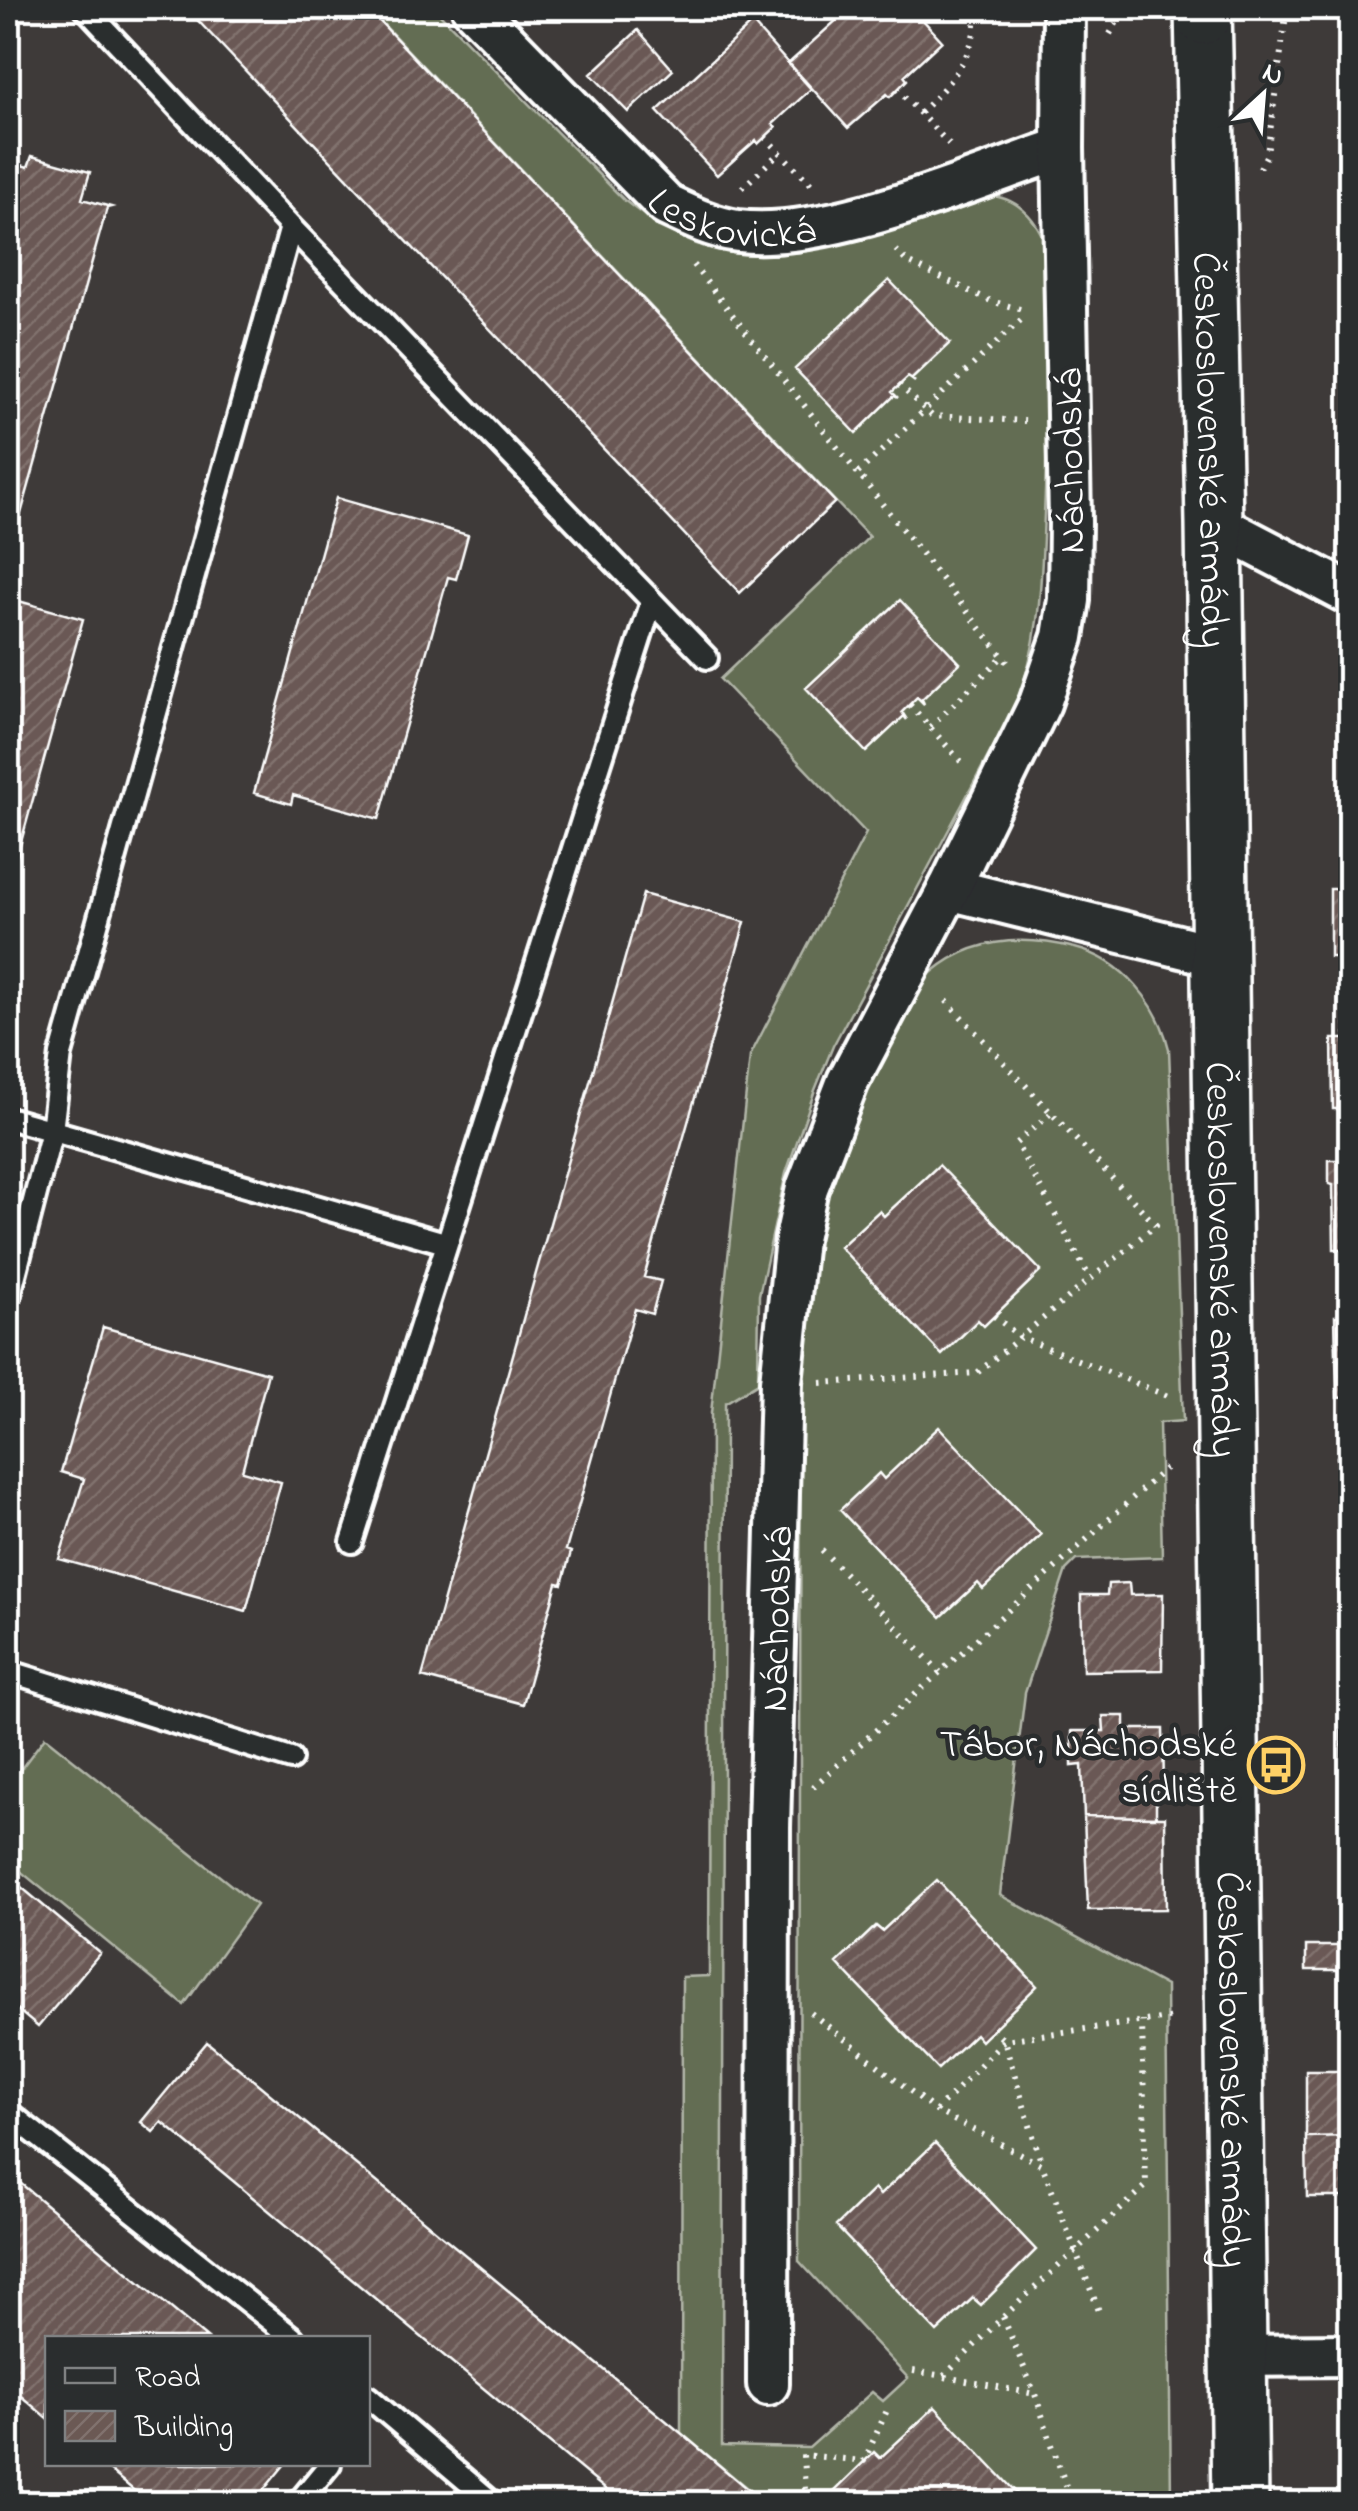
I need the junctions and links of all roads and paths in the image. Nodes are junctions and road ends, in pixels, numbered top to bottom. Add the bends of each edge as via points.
1 (85, 8) edge
2 (473, 8) edge
3 (975, 8) edge
4 (1064, 8) edge
5 (1125, 8) edge
6 (1203, 10) edge
7 (1106, 40) dead end
8 (897, 89) dead end
9 (920, 114) junction
10 (766, 137) dead end
11 (1063, 148) junction
12 (955, 150) dead end
13 (780, 152) junction
14 (814, 188) dead end
15 (740, 190) dead end
16 (666, 205) junction
17 (291, 227) junction
18 (894, 248) dead end
19 (899, 385) dead end
20 (925, 412) junction
21 (1040, 422) dead end
22 (858, 473) junction
23 (1214, 523) junction
24 (1350, 594) edge
25 (652, 601) junction
26 (1003, 656) junction
27 (707, 658) dead end
28 (1011, 666) dead end
29 (910, 705) dead end
30 (930, 726) junction
31 (972, 773) dead end
32 (949, 889) junction
33 (1218, 956) junction
34 (930, 982) dead end
35 (1050, 1114) junction
36 (8, 1118) edge
37 (52, 1131) junction
38 (445, 1243) junction
39 (1090, 1278) junction
40 (8, 1302) edge
41 (994, 1316) dead end
42 (1020, 1337) junction
43 (810, 1384) dead end
44 (1168, 1396) dead end
45 (1168, 1466) dead end
46 (810, 1538) dead end
47 (352, 1542) dead end
48 (8, 1671) edge
49 (940, 1672) junction
50 (291, 1759) dead end
51 (810, 1790) dead end
52 (810, 2013) dead end
53 (1176, 2017) dead end
54 (1142, 2021) junction
55 (992, 2029) dead end
56 (1004, 2040) junction
57 (936, 2111) junction
58 (8, 2112) edge
59 (1042, 2165) junction
60 (1076, 2252) junction
61 (1004, 2316) junction
62 (1100, 2316) dead end
63 (291, 2336) edge
64 (1350, 2354) edge
65 (1238, 2356) junction
66 (913, 2371) dead end
67 (944, 2376) junction
68 (768, 2384) dead end
69 (1035, 2394) junction
70 (371, 2406) edge
71 (888, 2408) dead end
72 (328, 2466) edge
73 (8, 2495) edge
74 (17, 2504) edge
75 (298, 2504) edge
76 (494, 2504) edge
77 (820, 2504) edge
78 (1072, 2504) edge
79 (1240, 2504) edge

1 - 17 lane
2 - 16 street, Leskovická
3 - 9 path via 969,52
4 - 11 street, Náchodská
5 - 7 path
6 - 23 main road, Československé armády
8 - 9 path
9 - 12 path
10 - 13 path
11 - 16 street, Leskovická via 873,214 788,231 738,231
11 - 32 street, Náchodská via 1066,619 1040,704
13 - 14 path
13 - 15 path
16 - 22 path via 686,256
17 - 25 lane
17 - 37 lane via 60,1054
18 - 20 path via 974,293 1029,312
19 - 20 path
20 - 21 path
20 - 22 path
22 - 26 path
23 - 24 street
23 - 33 main road, Československé armády
25 - 27 lane
25 - 38 lane
26 - 28 path
26 - 30 path
29 - 30 path
30 - 31 path
32 - 33 street
32 - 68 street, Náchodská via 848,1081 807,1188 796,1240 781,1382 769,1827
33 - 65 main road, Československé armády
34 - 35 path
35 - 39 path via 1016,1143
35 - 39 path via 1156,1225
36 - 37 lane
37 - 38 lane
37 - 40 lane
38 - 47 lane
39 - 42 path
41 - 42 path
42 - 43 path via 976,1373
42 - 44 path
45 - 49 path
46 - 49 path
48 - 50 lane
49 - 51 path
52 - 57 path
53 - 54 path
54 - 56 path
54 - 60 path via 1146,2186
55 - 56 path
56 - 57 path
56 - 59 path
57 - 59 path
58 - 63 lane
59 - 60 path
60 - 61 path
60 - 62 path
61 - 67 path
61 - 69 path
64 - 65 street
65 - 79 main road, Československé armády
66 - 67 path
67 - 69 path
69 - 78 path
70 - 76 lane
71 - 77 path via 864,2462 803,2455 805,2489
72 - 75 lane
73 - 74 lane

